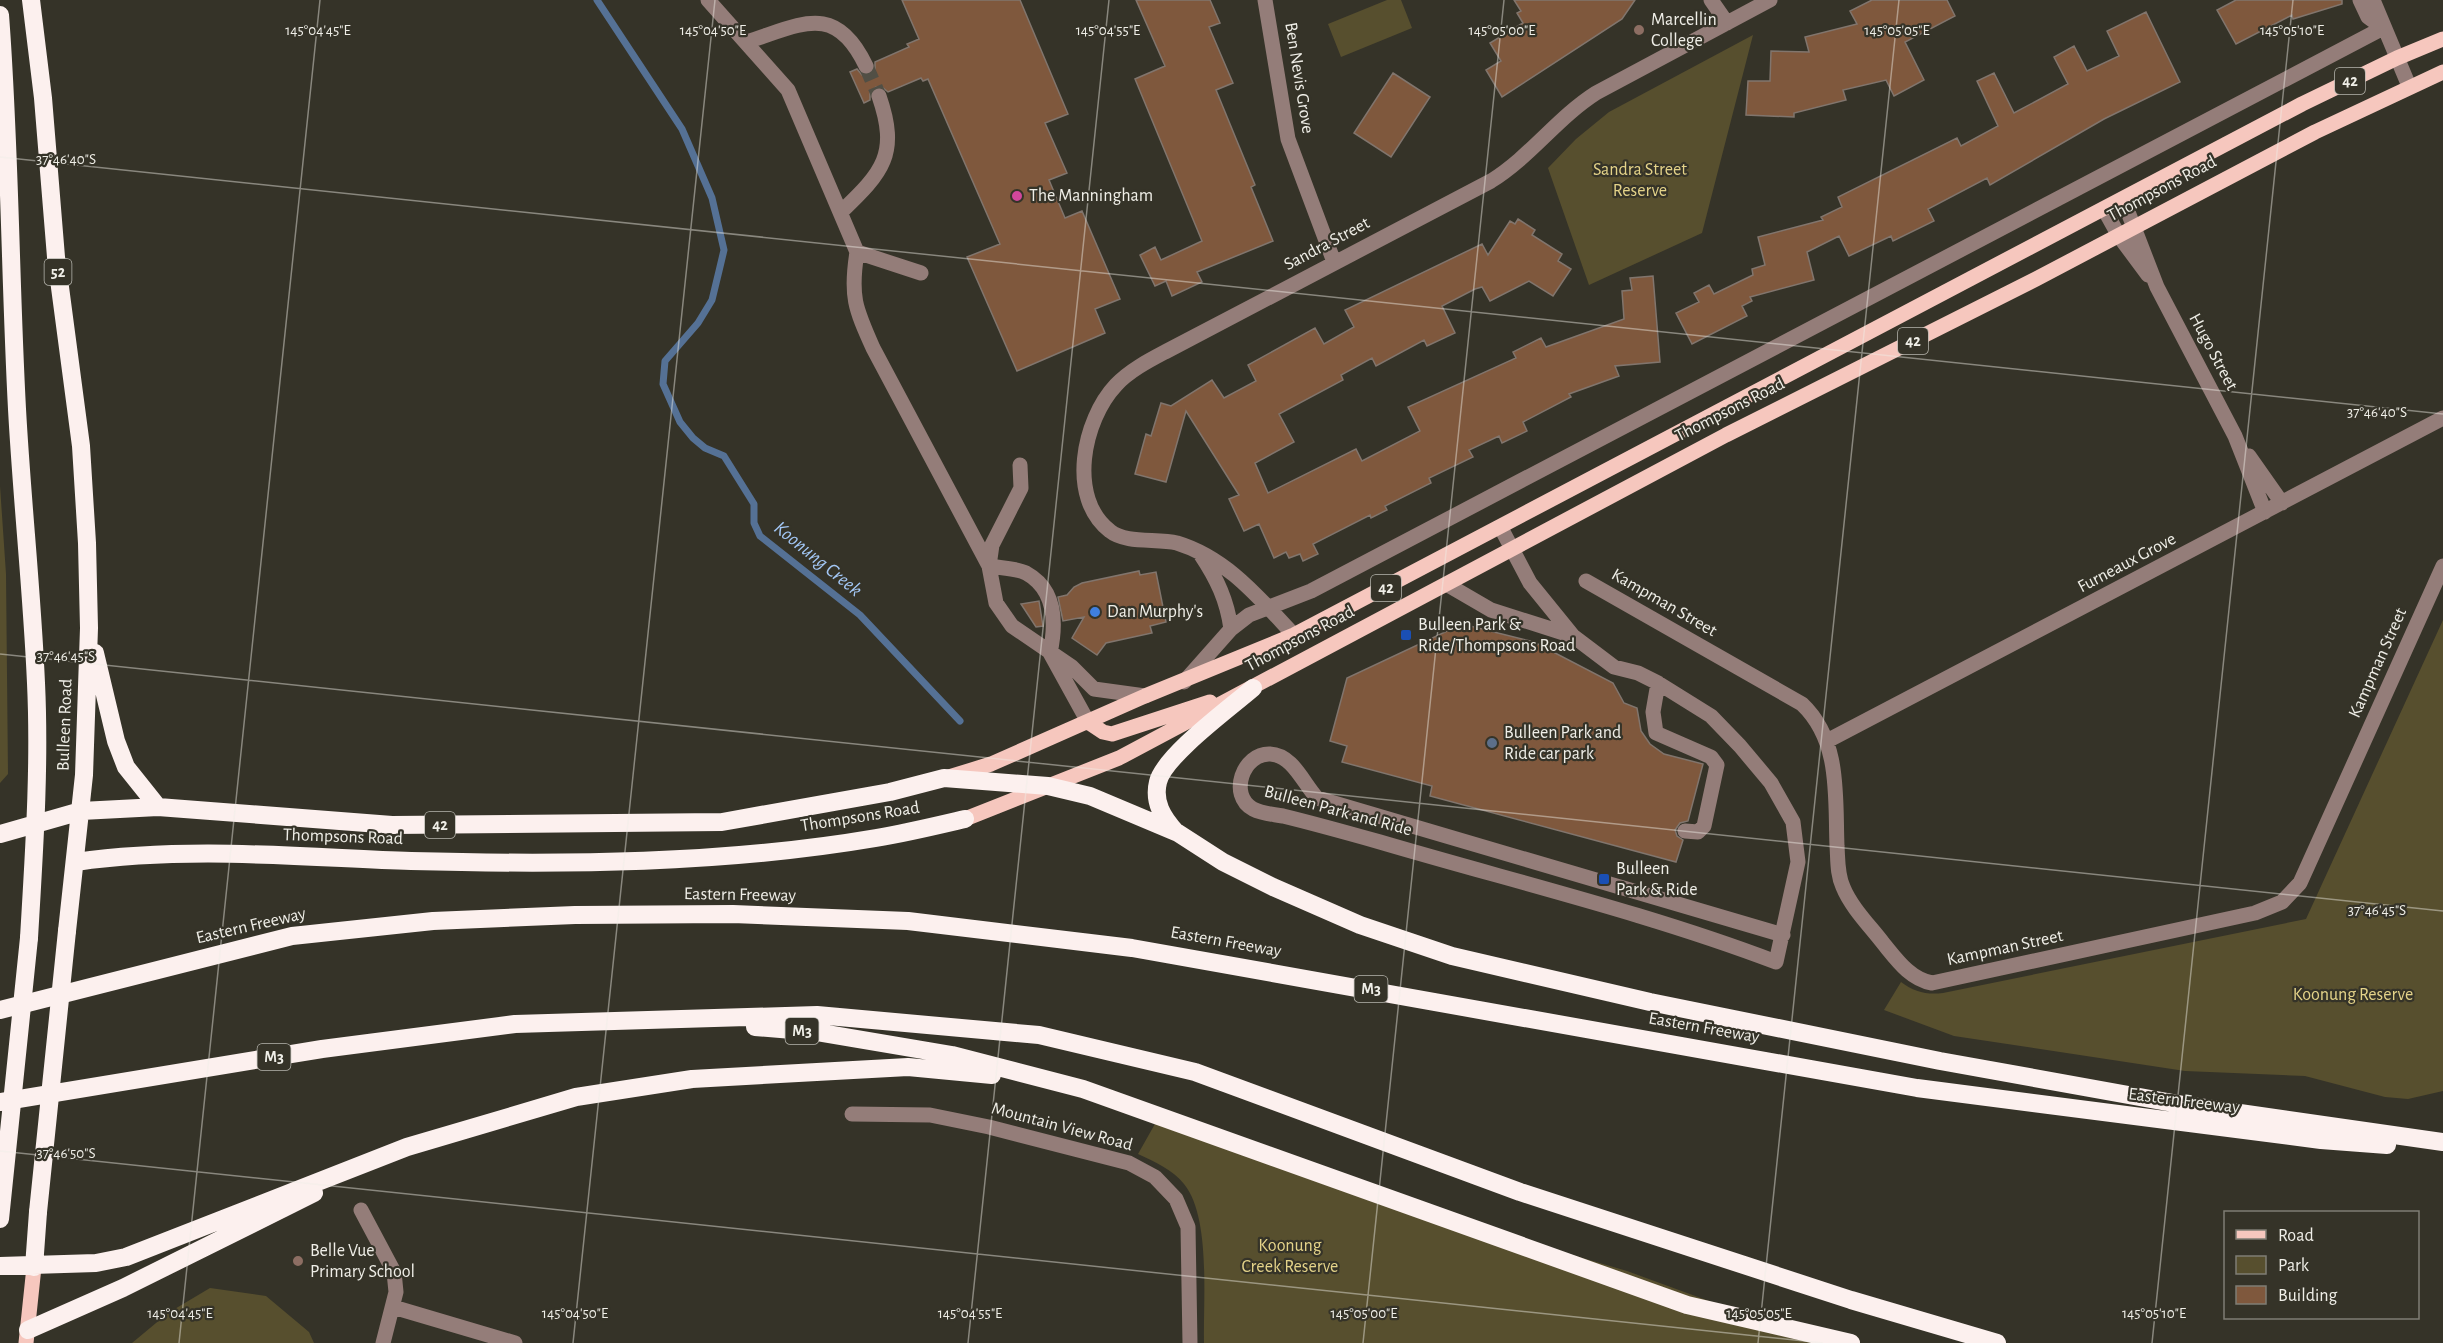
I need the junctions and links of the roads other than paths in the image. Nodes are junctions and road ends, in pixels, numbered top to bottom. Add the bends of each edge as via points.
1 (31, 0) edge
2 (708, 0) edge
3 (1265, 0) edge
4 (1711, 0) edge
5 (1770, 0) edge
6 (2360, 0) edge
7 (2373, 0) edge
8 (0, 15) edge
9 (1728, 23) junction
10 (2383, 28) junction
11 (2443, 39) edge
12 (746, 42) junction
13 (2397, 57) junction
14 (866, 66) tunnel mouth
15 (2443, 72) edge
16 (2409, 86) junction
17 (879, 96) tunnel mouth
18 (2123, 199) junction
19 (2104, 209) junction
20 (841, 212) junction
21 (2136, 227) junction
22 (2119, 236) junction
23 (857, 252) junction
24 (1334, 262) junction
25 (921, 273) dead end
26 (2157, 286) junction
27 (2443, 418) edge
28 (2235, 436) junction
29 (1020, 465) dead end
30 (2282, 503) junction
31 (2265, 512) junction
32 (1501, 528) junction
33 (1511, 550) junction
34 (1201, 555) junction
35 (989, 566) junction
36 (2443, 566) edge
37 (1586, 581) dead end
38 (1448, 585) junction
39 (1268, 607) junction
40 (89, 628) junction
41 (1231, 628) junction
42 (1294, 635) junction
43 (1573, 636) junction
44 (1050, 653) junction
45 (1184, 682) junction
46 (1658, 683) junction
47 (1252, 688) junction
48 (1144, 696) junction
49 (1088, 722) junction
50 (1827, 741) junction
51 (944, 778) junction
52 (1048, 786) junction
53 (158, 807) junction
54 (81, 811) junction
55 (965, 819) joint
56 (35, 824) junction
57 (1685, 831) dead end
58 (0, 834) edge
59 (1178, 834) junction
60 (76, 862) junction
61 (1783, 935) junction
62 (0, 1010) edge
63 (515, 1024) junction
64 (1083, 1089) junction
65 (0, 1102) edge
66 (852, 1114) dead end
67 (2443, 1142) edge
68 (407, 1147) junction
69 (2443, 1149) edge
70 (361, 1210) dead end
71 (0, 1219) edge
72 (0, 1266) edge
73 (34, 1267) junction
74 (393, 1307) junction
75 (27, 1336) edge
76 (383, 1343) edge
77 (515, 1343) edge
78 (1190, 1343) edge
79 (1851, 1343) edge
80 (1997, 1343) edge

1 - 40 highway, Bulleen Road / 52 via 81,446
2 - 12 street
3 - 24 street, Ben Nevis Grove via 1288,139
4 - 9 street
5 - 9 street, Sandra Street
6 - 10 street via 2368,17
7 - 10 street
8 - 56 highway, Bulleen Road via 19,458 36,683
9 - 24 street, Sandra Street via 1582,101 1528,154 1491,181
10 - 13 street
10 - 39 street, Thompsons Road via 1311,591
11 - 13 main road, Thompsons Road / 42
12 - 14 street via 804,23 830,25 850,38
12 - 20 street via 779,77 795,102
13 - 16 street
13 - 18 main road, Thompsons Road / 42
15 - 16 main road, Thompsons Road / 42
16 - 21 main road, Thompsons Road / 42
17 - 20 street via 888,131 886,158 875,178
18 - 19 main road, Thompsons Road / 42
18 - 21 street, Hugo Street
19 - 22 street, Hugo Street
19 - 32 main road, Thompsons Road / 42
20 - 23 street
21 - 22 main road, Thompsons Road / 42
21 - 26 street, Hugo Street
22 - 26 street, Hugo Street
22 - 33 main road, Thompsons Road / 42 via 1726,435
23 - 25 street
23 - 35 street via 853,281 857,313
24 - 34 street, Sandra Street via 1140,366 1115,386 1094,422 1086,446 1085,481 1089,501 1102,524 1120,537 1168,541
26 - 28 street, Hugo Street
27 - 30 street, Furneaux Grove
28 - 30 street, Hugo Street
28 - 31 street, Hugo Street
29 - 35 street via 1022,488 992,545
30 - 31 street, Furneaux Grove
31 - 50 street, Furneaux Grove
32 - 33 street
32 - 42 main road, Thompsons Road / 42
33 - 38 main road, Thompsons Road / 42
33 - 43 street via 1530,583
34 - 39 street, Sandra Street via 1241,579
34 - 41 street via 1218,580
35 - 44 street via 996,603 1005,618
35 - 44 street via 1028,574 1043,589 1054,611
36 - 50 street, Kampman Street via 2300,883 2282,902 2267,910 1944,982 1920,981 1887,948 1843,888 1838,871 1834,769
37 - 50 street, Kampman Street via 1802,704
38 - 43 street via 1491,610
38 - 47 main road, Thompsons Road / 42
39 - 41 street, Thompsons Road
39 - 42 street, Sandra Street
40 - 53 highway via 116,741 137,783
40 - 54 highway, Bulleen Road / 52
41 - 45 street, Thompsons Road
42 - 45 main road, Thompsons Road / 42
43 - 46 street via 1614,667
44 - 48 street via 1095,689
44 - 49 street
45 - 48 main road, Thompsons Road / 42
46 - 57 street via 1653,711 1656,733 1711,757 1717,765 1704,826 1698,832
46 - 61 street via 1711,716 1772,783 1794,822 1798,862
47 - 49 main road via 1120,733 1103,732
47 - 52 main road, Thompsons Road / 42 via 1119,758
47 - 59 highway via 1182,749 1158,781 1157,799 1163,818
48 - 49 main road, Thompsons Road / 42
49 - 51 main road, Thompsons Road / 42 via 991,764
51 - 52 highway
51 - 53 highway, Thompsons Road / 42 via 890,792 722,822 392,825
52 - 55 main road, Thompsons Road / 42
52 - 59 highway via 1090,796
53 - 54 highway, Thompsons Road / 42
54 - 56 highway, Thompsons Road / 42
54 - 60 highway, Bulleen Road / 52
55 - 60 highway, Thompsons Road / 42 via 876,838 701,857 486,861 229,854 123,855
56 - 58 highway, Thompsons Road
56 - 71 highway, Bulleen Road, bridge via 29,938
59 - 67 highway via 1273,887 1360,925 1452,956 1650,1002 1940,1061 2184,1105
60 - 73 highway, Bulleen Road, bridge
61 - 61 street, Bulleen Park and Ride via 1317,798 1295,766 1279,754 1263,754 1251,760 1242,773 1240,789 1247,806 1263,814 1676,928 1776,962
62 - 69 highway, Eastern Freeway / M3 via 292,936 433,921 711,914 908,921 1143,949 1917,1088 2321,1140
63 - 64 highway, M3 via 692,1023 816,1032 952,1055
63 - 65 highway, M3 via 322,1049
63 - 80 highway, M3 via 817,1015 1039,1035 1195,1072 1520,1192 1851,1300
64 - 68 highway via 1042,1079 908,1067 692,1078 576,1097
64 - 79 highway, M3 via 1686,1305
66 - 78 street, Mountain View Road via 930,1115 989,1127 1129,1163 1155,1177 1176,1198 1188,1227
68 - 73 highway via 126,1257
68 - 75 highway
70 - 74 street via 394,1272
72 - 73 highway
73 - 75 main road, Bulleen Road
74 - 76 street
74 - 77 street

